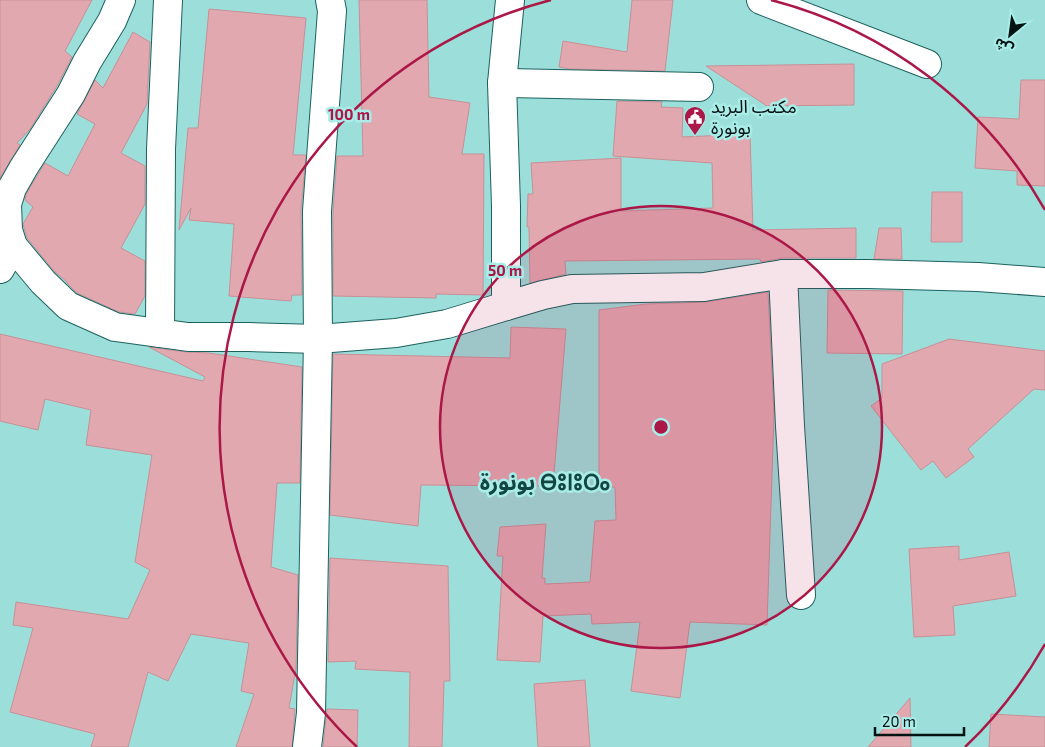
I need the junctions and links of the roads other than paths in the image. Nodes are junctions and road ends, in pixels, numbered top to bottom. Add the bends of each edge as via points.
1 (121, 0) edge
2 (168, 0) edge
3 (330, 0) edge
4 (510, 0) edge
5 (761, 0) edge
6 (927, 64) dead end
7 (502, 83) junction
8 (699, 87) dead end
9 (4, 198) edge
10 (6, 258) edge
11 (783, 274) junction
12 (1045, 282) edge
13 (506, 306) junction
14 (160, 333) junction
15 (318, 339) junction
16 (801, 595) dead end
17 (307, 747) edge

1 - 9 street via 71,94
2 - 14 street via 161,149
3 - 15 street via 332,11 318,211
4 - 7 street
5 - 6 street
7 - 8 street
7 - 13 street
9 - 10 street via 8,230
10 - 14 street via 44,282 68,306 115,327
11 - 12 street via 969,277
11 - 13 street via 704,287 572,288
11 - 16 street
13 - 15 street via 447,324 396,333
14 - 15 street via 188,337
15 - 17 street via 312,713

